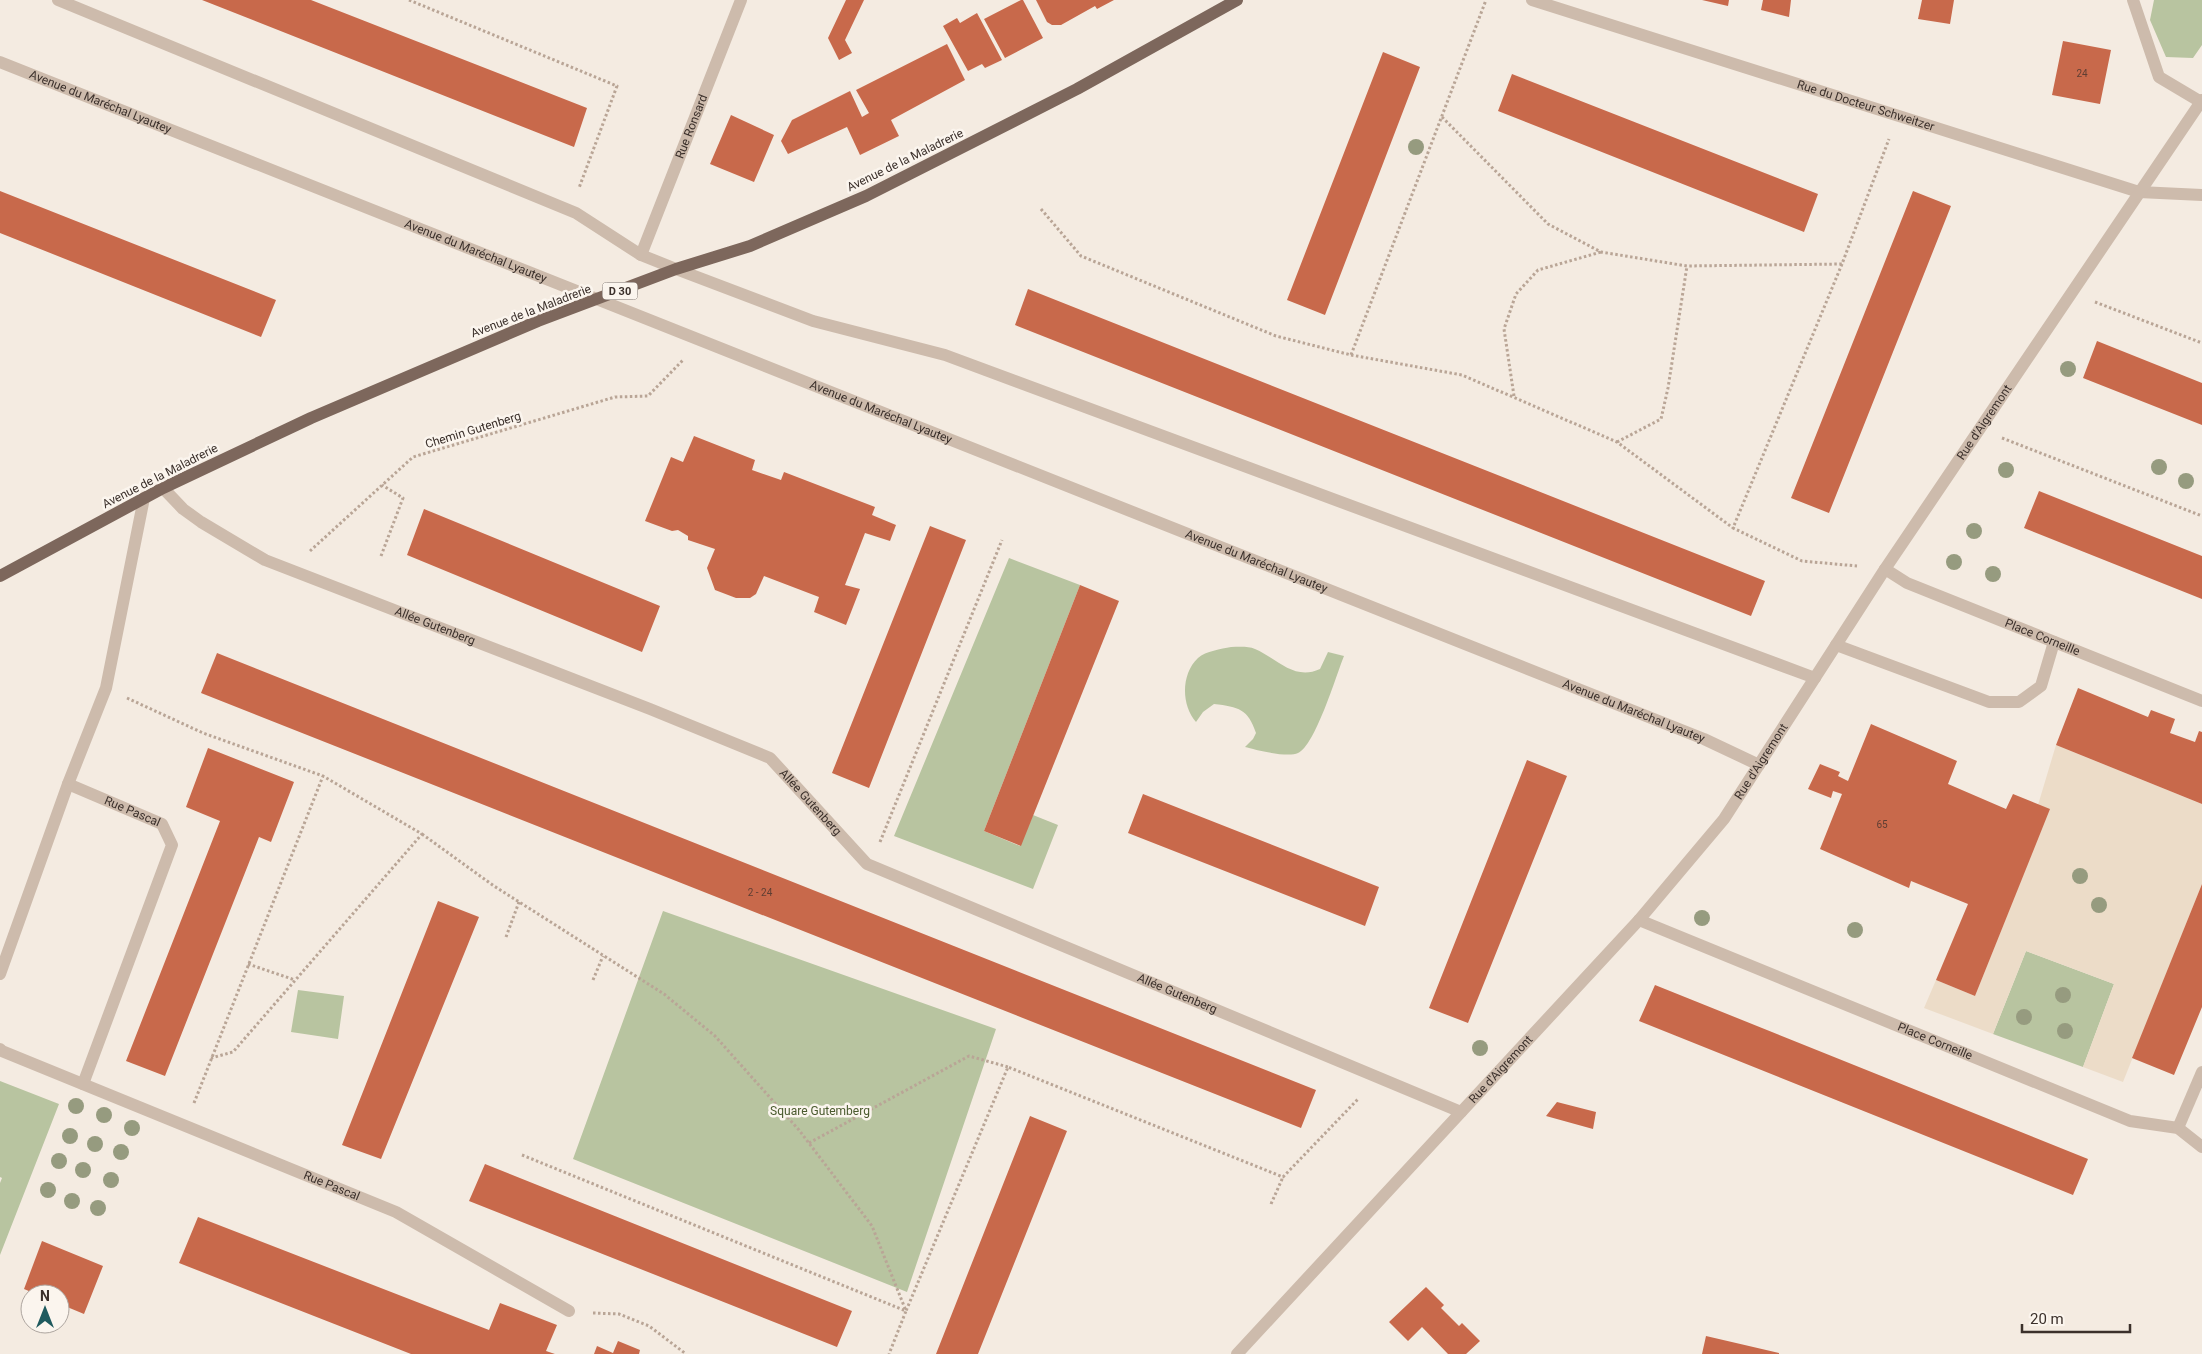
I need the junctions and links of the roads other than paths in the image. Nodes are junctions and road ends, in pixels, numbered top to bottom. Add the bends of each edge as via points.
1 (58, 0) edge
2 (741, 0) edge
3 (1236, 0) edge
4 (1532, 0) edge
5 (2133, 0) edge
6 (0, 62) edge
7 (2201, 101) edge
8 (2139, 192) junction
9 (2202, 195) edge
10 (641, 255) junction
11 (676, 269) junction
12 (597, 300) junction
13 (163, 488) junction
14 (144, 498) junction
15 (1885, 569) junction
16 (0, 576) edge
17 (2054, 642) junction
18 (1836, 645) junction
19 (1815, 678) junction
20 (2202, 701) edge
21 (1759, 765) junction
22 (68, 784) junction
23 (1639, 920) junction
24 (0, 974) edge
25 (0, 1049) edge
26 (2202, 1072) edge
27 (83, 1084) junction
28 (1461, 1112) junction
29 (2178, 1128) junction
30 (2202, 1147) edge
31 (569, 1311) road end
32 (1237, 1354) edge

1 - 10 street via 576,213
2 - 10 street, Rue Ronsard
3 - 11 main road, Avenue de la Maladrerie / D 30 via 1077,89 866,196 750,246
4 - 8 street, Rue du Docteur Schweitzer
5 - 7 street, Rue d'Aigremont via 2159,77
6 - 12 street, Avenue du Maréchal Lyautey
7 - 8 street, Rue d'Aigremont
8 - 9 street, Rue du Docteur Schweitzer
8 - 15 street, Rue d'Aigremont
10 - 11 street
11 - 12 main road, Avenue de la Maladrerie / D 30
11 - 19 street via 814,321 945,355
12 - 13 main road, Avenue de la Maladrerie / D 30 via 538,321 311,418
12 - 21 street, Avenue du Maréchal Lyautey via 1704,739
13 - 14 main road, Avenue de la Maladrerie / D 30
13 - 28 street, Allée Gutenberg via 201,522 264,560 770,758 867,864
14 - 16 main road, Avenue de la Maladrerie / D 30
14 - 22 street via 106,688
15 - 17 street, Place Corneille via 1907,583
15 - 18 street, Rue d'Aigremont
17 - 18 street via 2041,686 2018,702 1989,702
17 - 20 street, Place Corneille
18 - 19 street, Rue d'Aigremont
19 - 21 street, Rue d'Aigremont
21 - 23 street, Rue d'Aigremont via 1724,819
22 - 24 street
22 - 27 street, Rue Pascal via 162,824 172,845
23 - 28 street, Rue d'Aigremont
23 - 29 street, Place Corneille via 2130,1121
25 - 27 street, Rue Pascal
26 - 29 street
27 - 31 street, Rue Pascal via 396,1212
28 - 32 street, Rue d'Aigremont
29 - 30 street

